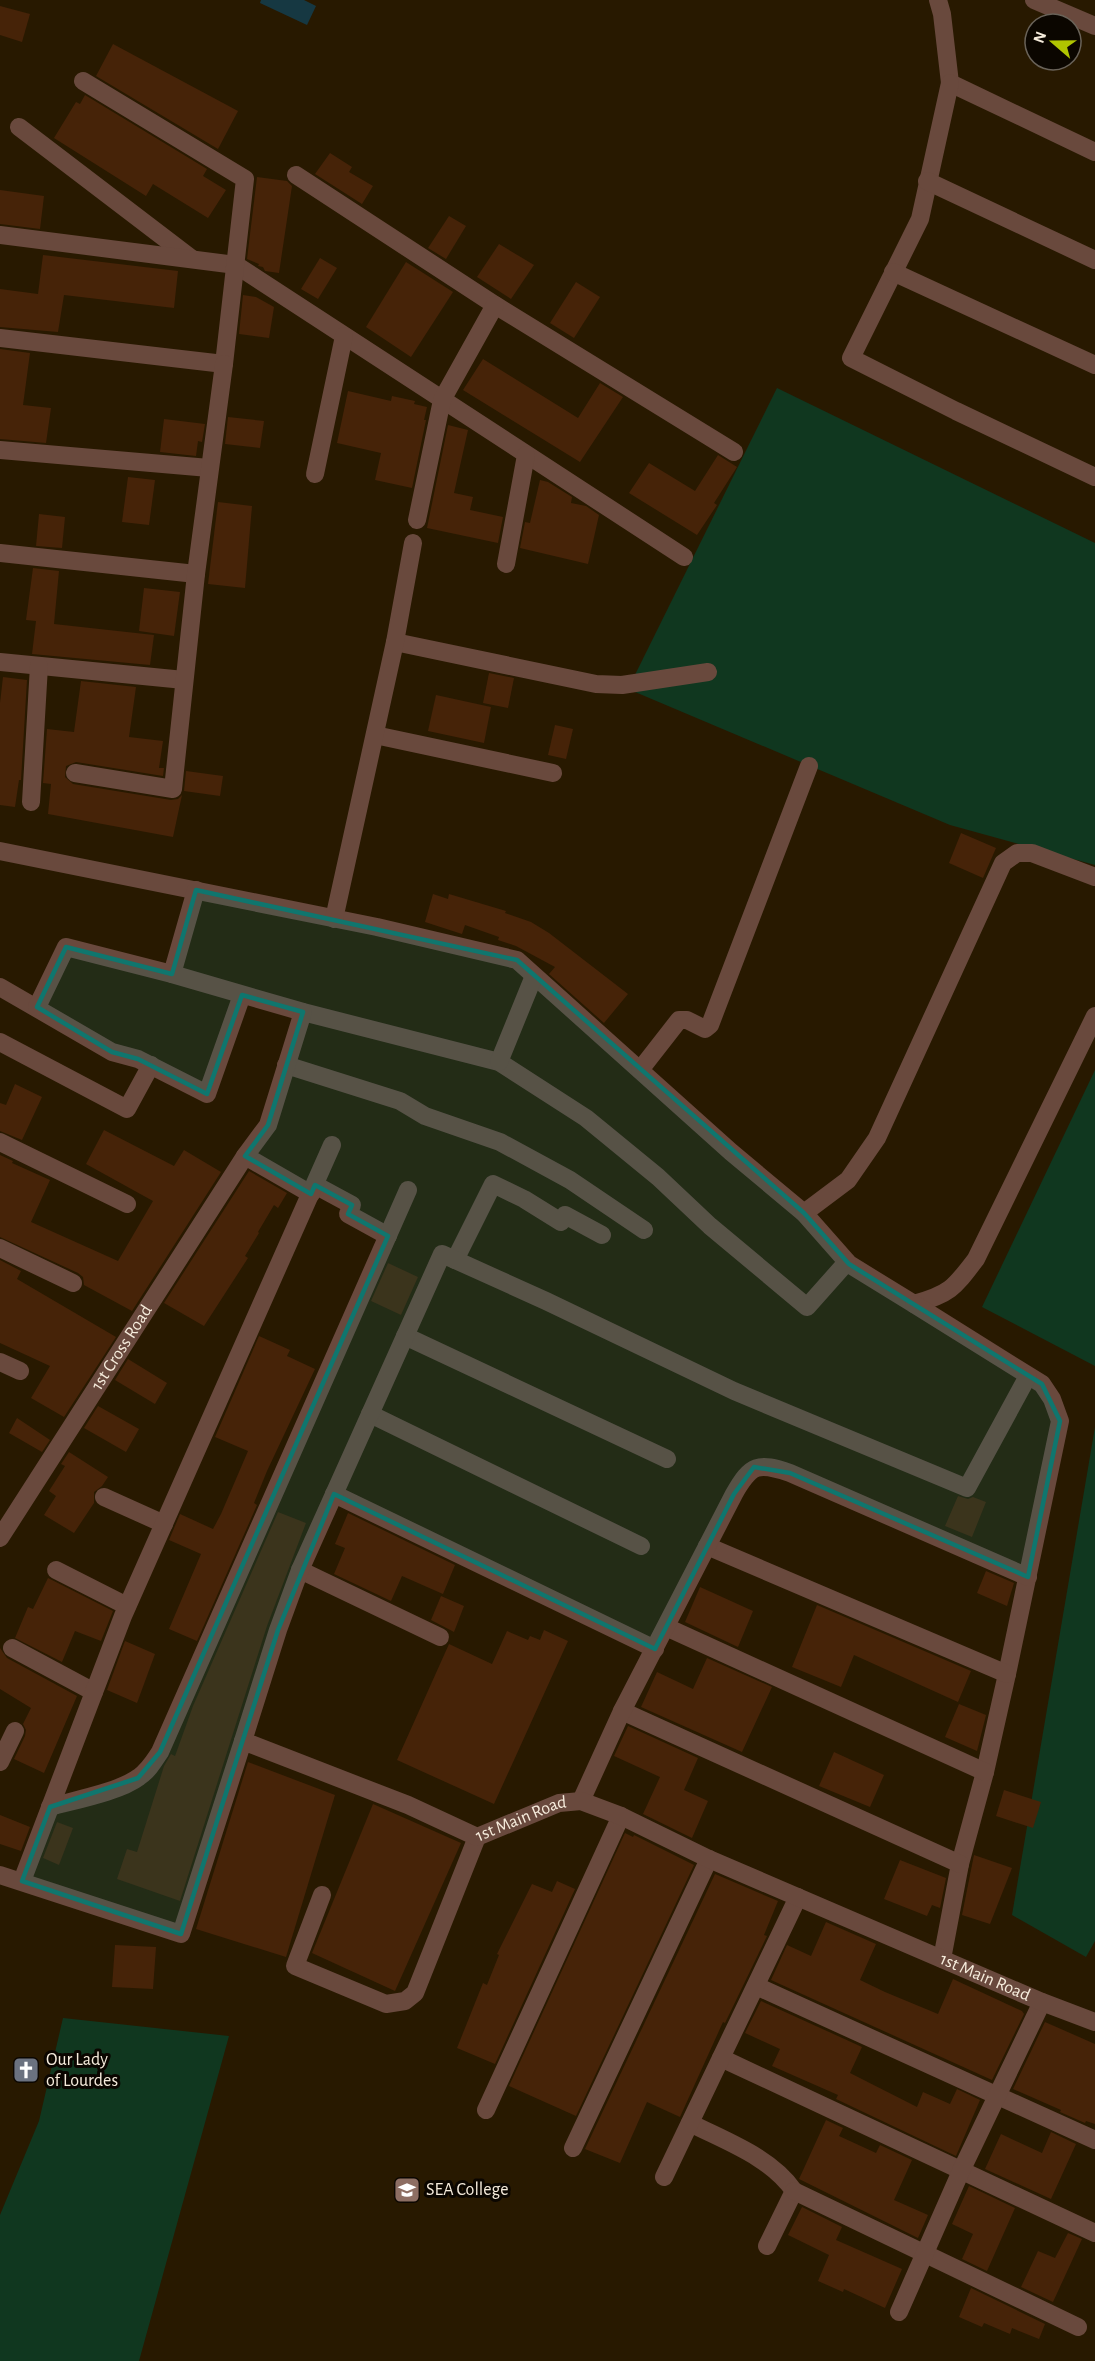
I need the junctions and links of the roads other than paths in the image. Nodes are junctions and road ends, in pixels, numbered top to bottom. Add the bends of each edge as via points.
1 (938, 0) edge
2 (1034, 0) edge
3 (1095, 26) edge
4 (83, 81) dead end
5 (950, 83) junction
6 (19, 127) dead end
7 (1095, 152) edge
8 (296, 175) dead end
9 (927, 181) junction
10 (0, 235) edge
11 (194, 260) junction
12 (1095, 260) edge
13 (236, 265) junction
14 (893, 272) junction
15 (495, 305) junction
16 (344, 336) junction
17 (0, 338) edge
18 (224, 364) junction
19 (1095, 365) edge
20 (442, 400) junction
21 (0, 450) edge
22 (734, 452) dead end
23 (526, 455) junction
24 (209, 468) junction
25 (315, 474) dead end
26 (1095, 477) edge
27 (417, 520) dead end
28 (413, 543) dead end
29 (0, 553) edge
30 (684, 557) dead end
31 (506, 564) dead end
32 (196, 574) junction
33 (395, 642) junction
34 (0, 662) edge
35 (39, 666) junction
36 (708, 672) dead end
37 (184, 680) junction
38 (375, 735) junction
39 (809, 766) dead end
40 (75, 773) dead end
41 (553, 773) dead end
42 (31, 802) dead end
43 (0, 851) edge
44 (1095, 877) edge
45 (196, 890) junction
46 (334, 919) junction
47 (172, 974) junction
48 (534, 976) junction
49 (0, 987) edge
50 (242, 995) junction
51 (37, 1007) junction
52 (303, 1012) junction
53 (1095, 1016) edge
54 (0, 1042) edge
55 (500, 1062) junction
56 (152, 1065) junction
57 (286, 1065) junction
58 (640, 1070) junction
59 (0, 1142) edge
60 (332, 1145) dead end
61 (245, 1156) junction
62 (313, 1190) junction
63 (408, 1190) dead end
64 (127, 1204) dead end
65 (804, 1213) junction
66 (644, 1230) dead end
67 (602, 1235) dead end
68 (388, 1236) junction
69 (0, 1248) edge
70 (455, 1260) junction
71 (847, 1262) junction
72 (73, 1283) dead end
73 (914, 1304) junction
74 (405, 1336) junction
75 (0, 1362) edge
76 (20, 1371) dead end
77 (1028, 1376) junction
78 (370, 1414) junction
79 (667, 1459) dead end
80 (334, 1494) junction
81 (104, 1497) dead end
82 (164, 1524) junction
83 (0, 1538) edge
84 (641, 1546) dead end
85 (707, 1546) junction
86 (56, 1570) dead end
87 (300, 1570) junction
88 (1028, 1577) junction
89 (127, 1606) junction
90 (666, 1628) junction
91 (440, 1637) dead end
92 (12, 1648) dead end
93 (655, 1649) junction
94 (1007, 1674) junction
95 (94, 1692) junction
96 (622, 1711) junction
97 (15, 1731) dead end
98 (243, 1742) junction
99 (0, 1762) edge
100 (985, 1772) junction
101 (581, 1801) junction
102 (50, 1807) junction
103 (621, 1816) junction
104 (477, 1837) junction
105 (710, 1859) junction
106 (960, 1864) junction
107 (0, 1875) edge
108 (22, 1881) junction
109 (322, 1895) dead end
110 (798, 1897) junction
111 (942, 1959) junction
112 (756, 1986) junction
113 (1042, 2002) junction
114 (1095, 2022) edge
115 (721, 2058) junction
116 (999, 2096) junction
117 (486, 2110) dead end
118 (690, 2123) junction
119 (1095, 2140) edge
120 (573, 2148) dead end
121 (961, 2171) junction
122 (664, 2177) dead end
123 (794, 2191) junction
124 (1095, 2233) edge
125 (767, 2246) dead end
126 (926, 2254) junction
127 (899, 2312) dead end
128 (1078, 2327) dead end

1 - 5 street
2 - 3 street
4 - 13 street via 245,179
5 - 7 street
5 - 9 street
6 - 11 street
8 - 15 street
9 - 12 street
9 - 14 street via 920,219
10 - 11 street
11 - 13 street
13 - 16 street
13 - 18 street
14 - 19 street
14 - 26 street via 851,358
15 - 20 street
15 - 22 street
16 - 20 street
16 - 25 street
17 - 18 street
18 - 24 street
20 - 23 street
20 - 27 street
21 - 24 street
23 - 30 street
23 - 31 street
24 - 32 street
28 - 33 street
29 - 32 street
32 - 37 street
33 - 36 street via 596,684 622,685
33 - 38 street
34 - 35 street
35 - 37 street
35 - 42 street
37 - 40 street via 173,789
38 - 41 street
38 - 46 street
39 - 58 street via 710,1025 705,1029 679,1020
43 - 45 street
44 - 65 street via 1032,853 1017,853 1003,863 877,1138 848,1180
45 - 46 street
45 - 47 street
46 - 48 street via 517,960
47 - 50 street
47 - 51 street via 66,947
48 - 55 street
48 - 58 street
49 - 51 street
50 - 52 street
50 - 56 street via 207,1094
51 - 56 street via 112,1052
52 - 55 street
52 - 57 street, 1st Cross Road
53 - 73 street via 976,1259 955,1286 940,1297
54 - 56 street via 127,1109
55 - 71 street via 586,1118 807,1307
57 - 61 street, 1st Cross Road via 268,1125
57 - 66 street via 400,1101 425,1116 500,1142 570,1180
58 - 65 street
59 - 64 street
60 - 62 street
61 - 62 street
61 - 83 street, 1st Cross Road
62 - 68 street via 352,1205 348,1214
62 - 82 street
63 - 68 street
65 - 71 street
67 - 70 street via 565,1215 561,1222 493,1184
68 - 102 street via 160,1752 138,1778
69 - 72 street
70 - 74 street via 442,1254
70 - 77 street via 734,1391 967,1488
71 - 73 street
73 - 77 street
74 - 78 street
74 - 79 street
75 - 76 street
77 - 88 street via 1047,1391 1060,1421
78 - 80 street
78 - 84 street
80 - 87 street
80 - 93 street
81 - 82 street
82 - 89 street
85 - 88 street via 743,1477 754,1467 769,1466
85 - 90 street
85 - 94 street
86 - 89 street
87 - 91 street
87 - 98 street
88 - 94 street
89 - 95 street
90 - 93 street
90 - 100 street
92 - 95 street
93 - 96 street
94 - 100 street
95 - 102 street
96 - 101 street
96 - 106 street
97 - 99 street
98 - 104 street, 1st Main Road via 408,1805
98 - 108 street via 181,1934
100 - 106 street
101 - 103 street, 1st Main Road
101 - 104 street, 1st Main Road via 559,1803
102 - 108 street
103 - 105 street, 1st Main Road
103 - 117 street
104 - 109 street via 415,1993 405,2001 386,2004 294,1966
105 - 110 street, 1st Main Road
105 - 120 street
106 - 111 street
107 - 108 street
110 - 111 street, 1st Main Road
110 - 112 street
111 - 113 street, 1st Main Road
112 - 115 street
112 - 116 street
113 - 114 street, 1st Main Road
113 - 116 street
115 - 118 street
115 - 121 street
116 - 119 street
116 - 121 street
118 - 122 street
118 - 123 street via 756,2157
121 - 124 street
121 - 126 street
123 - 125 street
123 - 126 street
126 - 127 street
126 - 128 street

